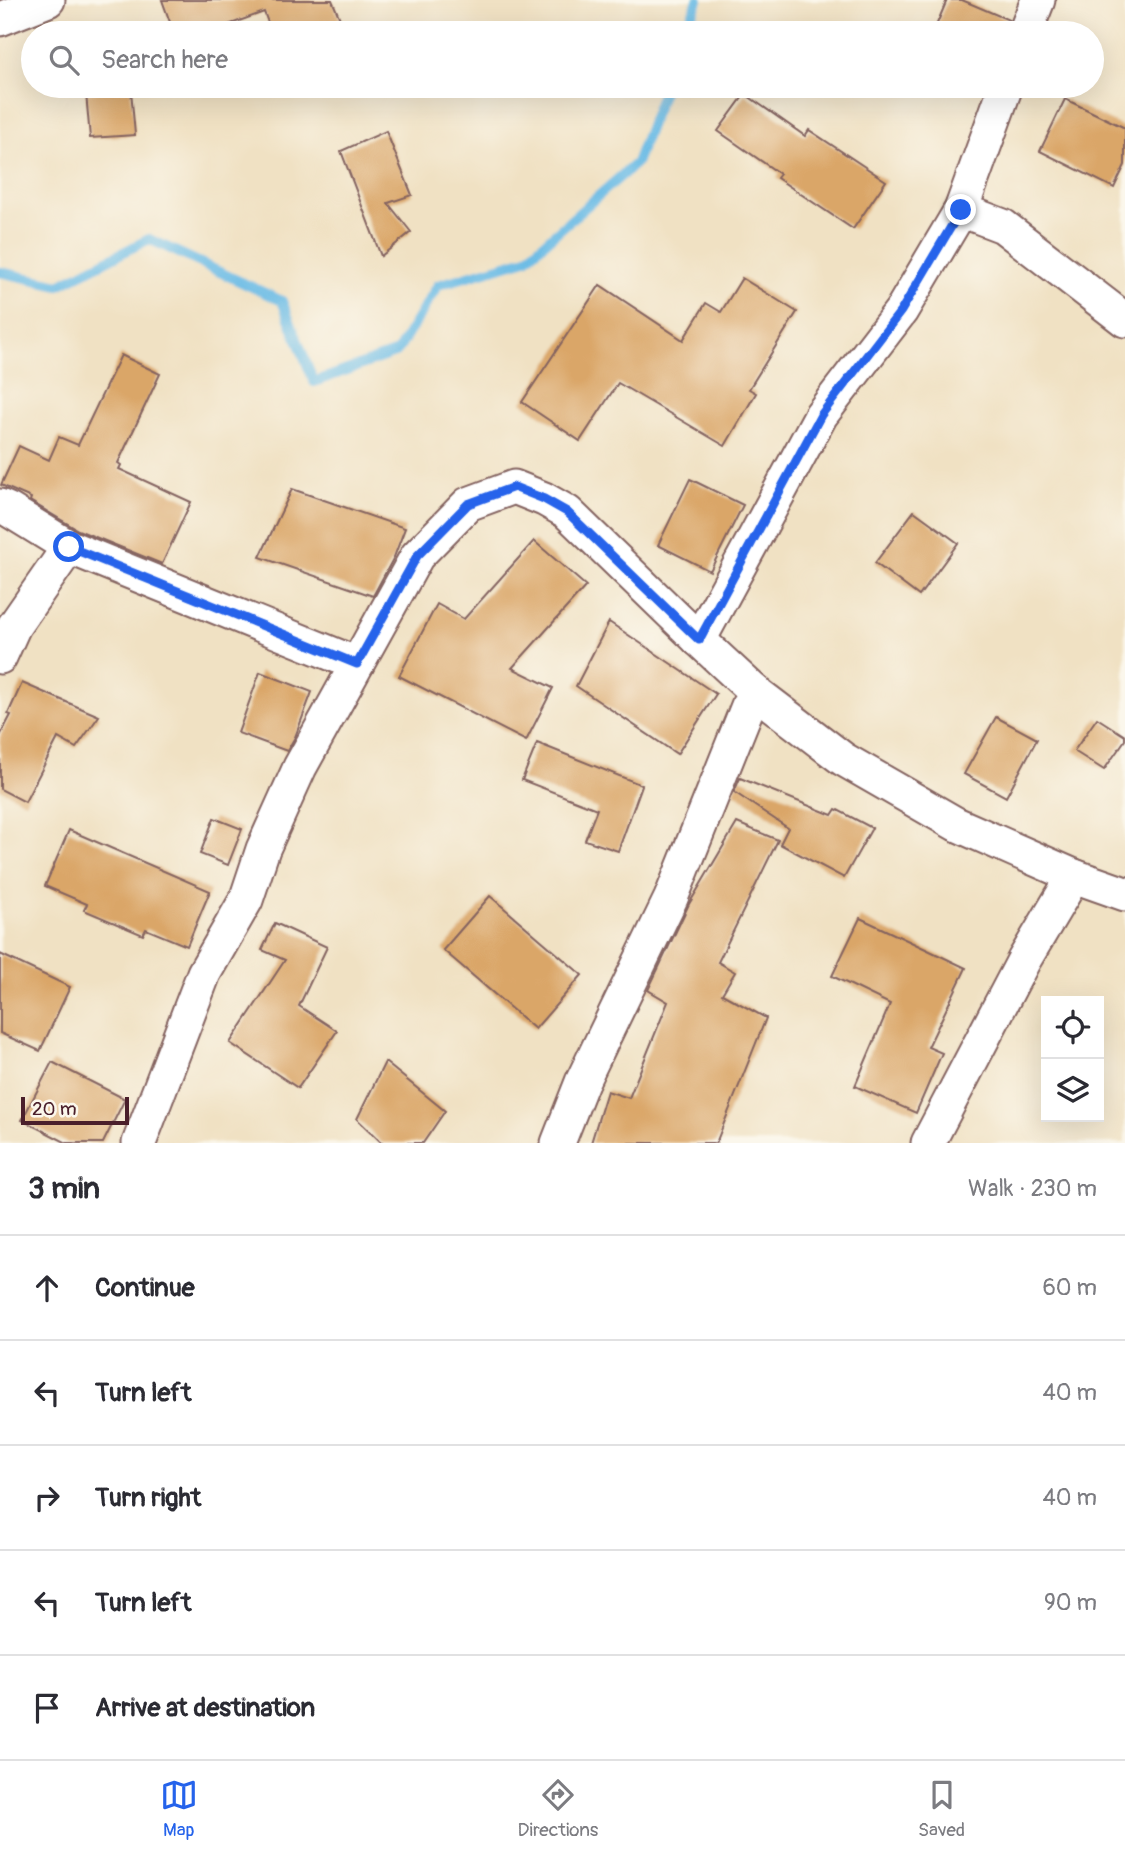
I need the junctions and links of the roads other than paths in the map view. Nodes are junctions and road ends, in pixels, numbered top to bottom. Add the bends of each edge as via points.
1 (48, 0) edge
2 (1038, 0) edge
3 (0, 19) edge
4 (1030, 21) edge
5 (1002, 98) edge
6 (961, 210) junction
7 (1125, 320) edge
8 (0, 506) edge
9 (69, 547) junction
10 (699, 640) junction
11 (0, 657) edge
12 (357, 664) junction
13 (754, 691) junction
14 (1074, 876) junction
15 (1125, 894) edge
16 (139, 1143) edge
17 (558, 1143) edge
18 (928, 1143) edge

1 - 3 street
2 - 4 street
5 - 6 street
6 - 7 street via 1003,226
6 - 10 street via 901,311 821,415
8 - 9 street
9 - 11 street via 14,626
9 - 12 street
10 - 12 street via 567,512 514,487 468,504 417,556
10 - 13 street
12 - 16 street via 300,767 246,900 204,973
13 - 14 street via 843,758 945,818
13 - 17 street via 671,898 582,1082
14 - 15 street
14 - 18 street via 1024,960

